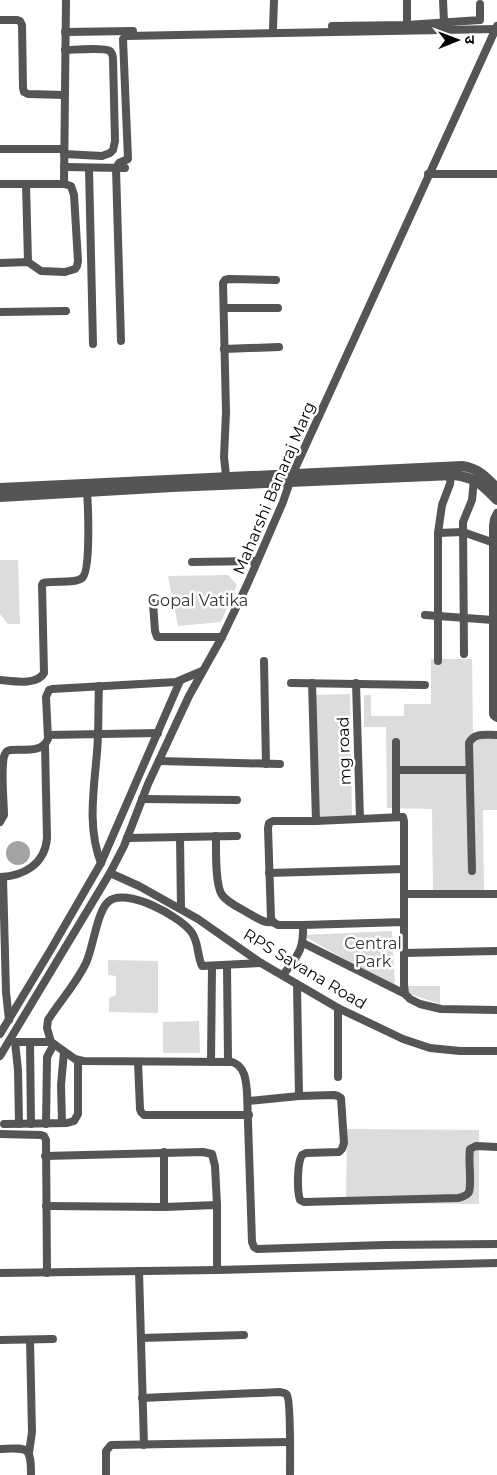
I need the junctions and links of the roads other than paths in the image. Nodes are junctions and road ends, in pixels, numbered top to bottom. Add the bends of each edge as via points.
1 (66, 0) edge
2 (274, 0) edge
3 (407, 0) edge
4 (443, 0) edge
5 (480, 4) dead end
6 (0, 20) edge
7 (444, 22) junction
8 (407, 25) junction
9 (496, 27) edge
10 (273, 28) junction
11 (65, 32) junction
12 (65, 50) junction
13 (64, 95) junction
14 (0, 149) edge
15 (64, 152) junction
16 (64, 167) junction
17 (89, 168) junction
18 (116, 168) junction
19 (125, 168) dead end
20 (428, 174) junction
21 (497, 174) edge
22 (0, 184) edge
23 (26, 184) junction
24 (64, 184) junction
25 (28, 262) junction
26 (0, 263) edge
27 (276, 280) dead end
28 (225, 308) junction
29 (278, 308) dead end
30 (66, 311) dead end
31 (0, 312) edge
32 (120, 341) dead end
33 (93, 344) dead end
34 (279, 347) dead end
35 (224, 349) junction
36 (450, 475) junction
37 (226, 476) junction
38 (292, 478) junction
39 (474, 479) junction
40 (0, 488) edge
41 (497, 488) edge
42 (87, 492) junction
43 (0, 497) edge
44 (497, 500) edge
45 (497, 512) edge
46 (463, 532) junction
47 (438, 533) junction
48 (495, 544) edge
49 (257, 561) junction
50 (192, 562) dead end
51 (153, 603) dead end
52 (425, 615) dead end
53 (438, 615) junction
54 (464, 618) junction
55 (493, 620) junction
56 (222, 637) junction
57 (464, 654) dead end
58 (264, 661) dead end
59 (438, 661) dead end
60 (202, 671) junction
61 (0, 680) edge
62 (180, 681) junction
63 (312, 682) junction
64 (290, 683) dead end
65 (356, 683) junction
66 (425, 685) dead end
67 (99, 686) junction
68 (497, 718) edge
69 (98, 733) junction
70 (158, 733) junction
71 (48, 735) junction
72 (497, 735) edge
73 (396, 742) dead end
74 (44, 745) junction
75 (4, 750) edge
76 (159, 761) junction
77 (266, 764) junction
78 (280, 764) dead end
79 (396, 770) junction
80 (469, 770) junction
81 (142, 799) junction
82 (237, 800) dead end
83 (396, 817) junction
84 (360, 819) junction
85 (316, 821) junction
86 (0, 822) edge
87 (216, 836) junction
88 (237, 836) dead end
89 (180, 837) junction
90 (126, 838) junction
91 (101, 863) junction
92 (404, 869) junction
93 (472, 871) dead end
94 (110, 873) junction
95 (269, 873) junction
96 (2, 877) edge
97 (404, 894) junction
98 (497, 894) edge
99 (181, 909) junction
100 (273, 922) junction
101 (404, 922) junction
102 (303, 926) junction
103 (303, 944) junction
104 (497, 951) edge
105 (404, 953) junction
106 (261, 963) junction
107 (227, 965) junction
108 (212, 966) junction
109 (282, 975) junction
110 (297, 984) junction
111 (3, 992) edge
112 (406, 994) junction
113 (338, 1008) junction
114 (497, 1010) edge
115 (8, 1020) junction
116 (0, 1034) edge
117 (30, 1042) junction
118 (53, 1043) junction
119 (497, 1051) edge
120 (64, 1052) junction
121 (0, 1056) edge
122 (78, 1060) junction
123 (228, 1061) junction
124 (138, 1062) junction
125 (211, 1062) junction
126 (338, 1077) dead end
127 (300, 1096) junction
128 (248, 1101) junction
129 (249, 1114) junction
130 (4, 1124) dead end
131 (19, 1124) junction
132 (31, 1124) junction
133 (46, 1124) junction
134 (62, 1124) junction
135 (0, 1134) edge
136 (497, 1147) edge
137 (164, 1152) junction
138 (46, 1156) junction
139 (217, 1205) junction
140 (46, 1206) junction
141 (164, 1207) junction
142 (497, 1244) edge
143 (497, 1263) edge
144 (217, 1270) junction
145 (139, 1271) junction
146 (0, 1273) edge
147 (46, 1273) junction
148 (244, 1335) dead end
149 (141, 1338) junction
150 (53, 1339) dead end
151 (0, 1340) edge
152 (30, 1340) junction
153 (142, 1398) junction
154 (290, 1442) junction
155 (144, 1444) junction
156 (0, 1449) edge
157 (29, 1453) junction
158 (31, 1475) edge
159 (106, 1475) edge
160 (290, 1475) edge

1 - 11 street
2 - 10 street
3 - 8 street
4 - 7 street
5 - 7 street via 480,20
6 - 13 street via 17,20 22,25 24,92
7 - 8 street
8 - 10 street
9 - 18 street via 126,36 123,39 128,159 118,163
9 - 20 street, Maharshi Banaraj Marg
10 - 11 street
11 - 12 street
12 - 13 street
12 - 15 street via 102,50 112,54 115,141 113,150 106,155
13 - 15 street
14 - 15 street
15 - 16 street
16 - 17 street
16 - 24 street
17 - 18 street
17 - 33 street
18 - 19 street
18 - 32 street
20 - 21 street
20 - 38 street, Maharshi Banaraj Marg
22 - 23 street
23 - 24 street
23 - 25 street
24 - 25 street via 71,186 74,195 77,266 70,271 48,272
25 - 26 street
27 - 28 street via 225,280 222,288
28 - 29 street
28 - 35 street
30 - 31 street
34 - 35 street
35 - 37 street
36 - 38 street
36 - 39 street
36 - 47 street
37 - 38 street
37 - 40 street
38 - 41 street via 462,466 482,473
38 - 42 street
38 - 49 street, Maharshi Banaraj Marg
39 - 44 street
39 - 46 street
42 - 43 street
42 - 61 street via 88,548 84,576 79,580 51,581 42,585 44,673 31,681
45 - 48 street via 494,519
46 - 47 street
46 - 48 street
46 - 54 street
47 - 53 street
48 - 55 street
49 - 50 street
49 - 56 street, Maharshi Banaraj Marg
51 - 56 street via 157,637
52 - 53 street
53 - 54 street
53 - 59 street
54 - 55 street
54 - 57 street
55 - 68 street via 493,714
56 - 60 street, Maharshi Banaraj Marg
58 - 77 street
60 - 62 street
60 - 76 street, Maharshi Banaraj Marg
62 - 67 street
62 - 70 street
63 - 64 street
63 - 65 street
63 - 85 street
65 - 66 street
65 - 84 street, mg road
67 - 69 street
67 - 71 street via 49,690 46,696
69 - 70 street
69 - 71 street
69 - 91 street via 93,826
70 - 91 street
71 - 74 street
72 - 80 street via 475,736 470,740
73 - 79 street
74 - 75 street
74 - 96 street via 45,850 33,867
75 - 86 street via 4,815
76 - 77 street
76 - 81 street, Maharshi Banaraj Marg
77 - 78 street
79 - 80 street
79 - 83 street
80 - 93 street
81 - 82 street
81 - 90 street, Maharshi Banaraj Marg
83 - 84 street
83 - 92 street via 403,817 404,821
84 - 85 street
85 - 95 street via 269,822
87 - 88 street
87 - 89 street
87 - 100 street via 221,893 258,919
89 - 90 street
89 - 99 street
90 - 94 street, Maharshi Banaraj Marg
91 - 115 street
92 - 95 street
92 - 97 street
94 - 99 street, RPS Savana Road
94 - 121 street, Maharshi Banaraj Marg
95 - 100 street
96 - 111 street
97 - 98 street
97 - 101 street
99 - 106 street, RPS Savana Road
100 - 102 street
101 - 102 street
101 - 105 street
102 - 103 street
103 - 109 street
103 - 112 street
104 - 105 street
105 - 112 street
106 - 107 street
106 - 109 street, RPS Savana Road
107 - 108 street
107 - 123 street
108 - 118 street via 202,966 196,940 184,923 139,901 128,898 111,900 104,907 86,962 48,1020 46,1028
108 - 125 street
109 - 110 street, RPS Savana Road
110 - 113 street, RPS Savana Road
110 - 127 street
111 - 115 street
112 - 114 street via 420,1004 441,1009
113 - 119 street, RPS Savana Road via 403,1040 430,1048
113 - 126 street
115 - 116 street
117 - 118 street
117 - 131 street via 15,1042
117 - 132 street
118 - 120 street
118 - 133 street via 47,1057
120 - 122 street
120 - 134 street
122 - 124 street
122 - 134 street via 78,1114 74,1121
123 - 125 street
123 - 128 street via 240,1066 246,1079
124 - 125 street
124 - 129 street via 140,1109 144,1115
127 - 128 street
127 - 136 street via 334,1095 341,1098 344,1143 338,1152 302,1155 299,1192 300,1200 304,1202 464,1197 469,1192 470,1149 476,1146
128 - 129 street
129 - 142 street via 252,1242 256,1249
130 - 131 street
131 - 132 street
132 - 133 street
133 - 134 street
135 - 138 street via 44,1136
137 - 138 street
137 - 139 street via 212,1154
137 - 141 street
138 - 140 street
139 - 141 street
139 - 144 street
140 - 141 street
140 - 147 street
143 - 144 street
144 - 145 street
145 - 147 street
145 - 149 street
146 - 147 street
148 - 149 street
149 - 153 street
150 - 152 street
151 - 152 street
152 - 157 street via 32,1432
153 - 154 street via 285,1393 290,1407
153 - 155 street
154 - 155 street
154 - 160 street
155 - 159 street via 108,1447
156 - 157 street via 21,1448
157 - 158 street

